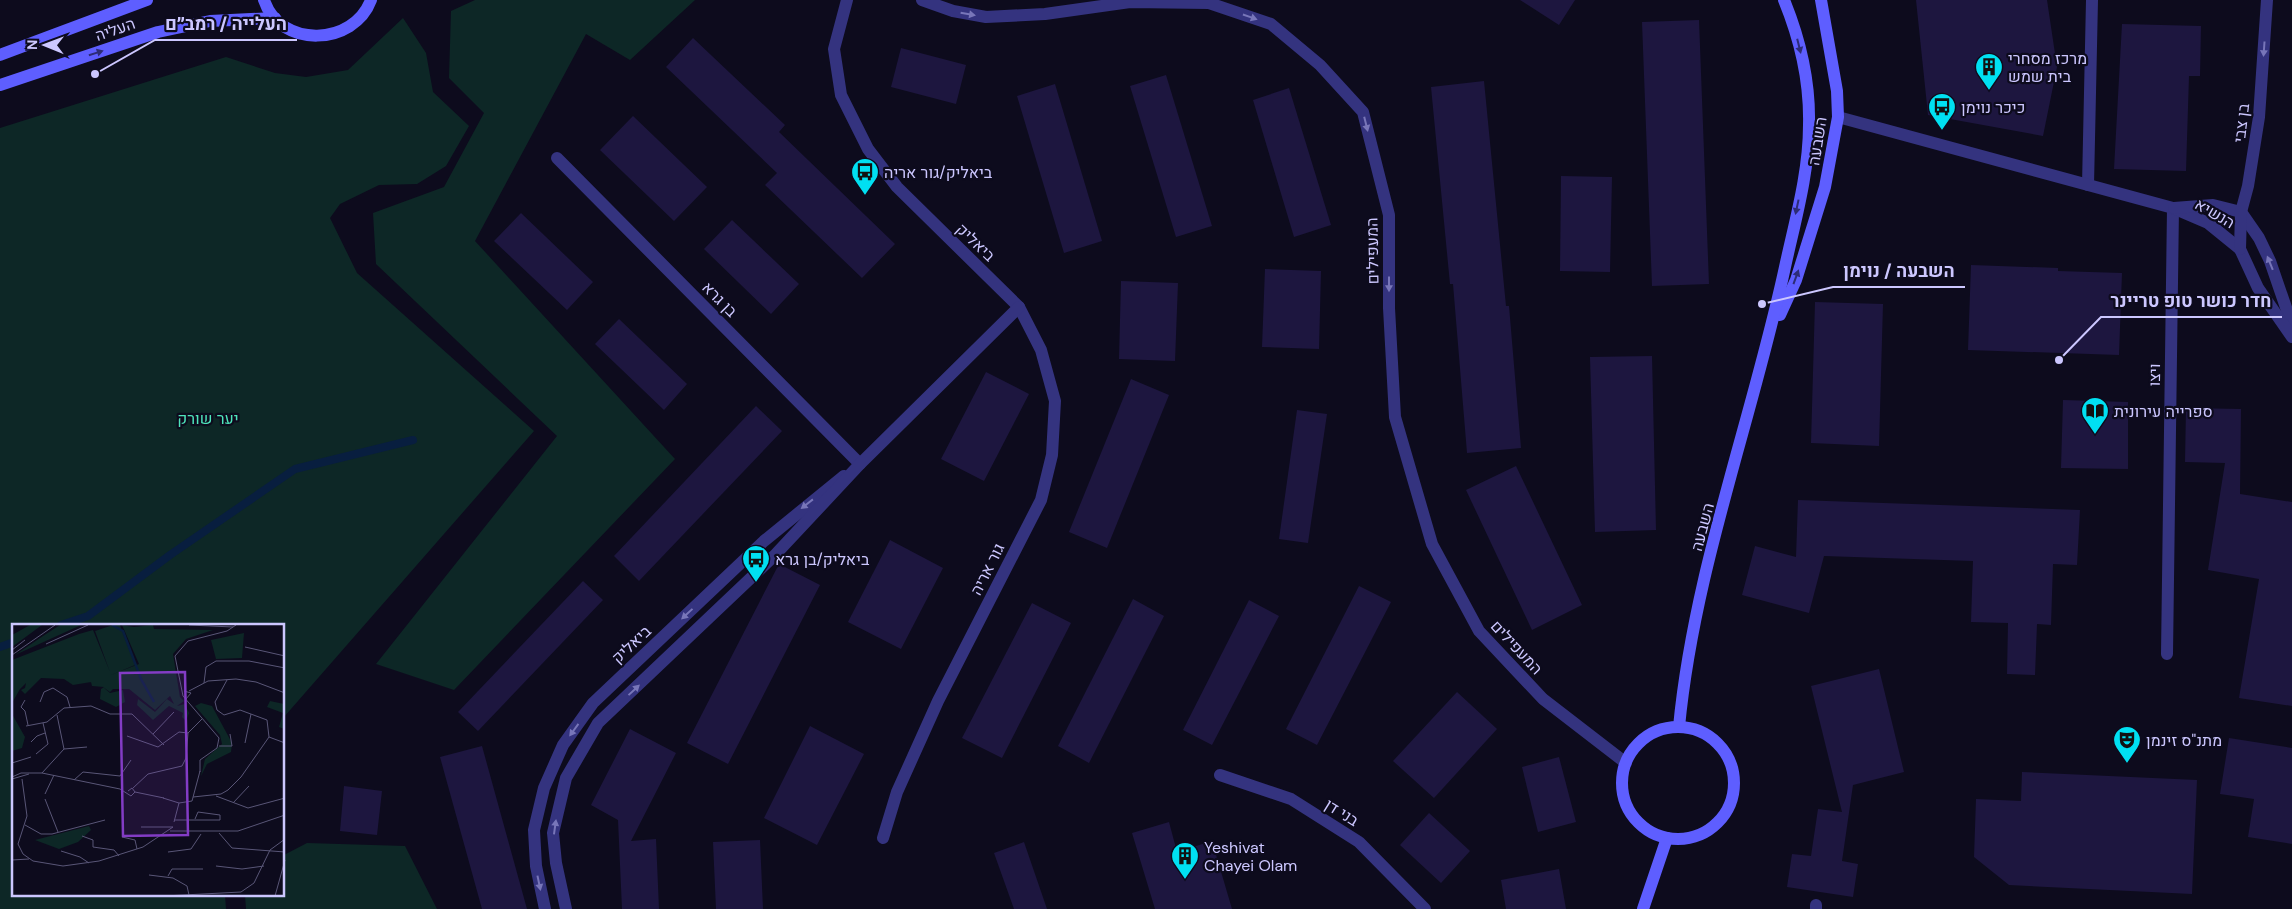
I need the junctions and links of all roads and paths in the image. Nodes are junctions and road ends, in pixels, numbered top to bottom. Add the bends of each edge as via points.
1 (147, 0) edge
2 (264, 0) edge
3 (371, 0) edge
4 (847, 0) edge
5 (922, 0) edge
6 (1784, 0) edge
7 (1822, 0) edge
8 (2092, 0) edge
9 (2267, 0) edge
10 (275, 18) junction
11 (0, 55) edge
12 (0, 85) edge
13 (1838, 117) junction
14 (557, 158) dead end
15 (2088, 185) junction
16 (2173, 208) junction
17 (2241, 212) junction
18 (2240, 249) junction
19 (1019, 307) junction
20 (2292, 325) edge
21 (2292, 337) edge
22 (1770, 338) junction
23 (860, 464) junction
24 (2167, 654) dead end
25 (1679, 727) junction
26 (1626, 763) junction
27 (1220, 775) dead end
28 (883, 838) dead end
29 (1667, 838) junction
30 (545, 909) edge
31 (566, 909) edge
32 (1425, 909) edge
33 (1644, 909) edge

1 - 11 main road, העליה
2 - 10 main road
3 - 10 main road via 358,21 343,31 325,36 306,36
4 - 19 street, ביאליק via 834,49 841,95 868,149 897,187
5 -> 26 street, המעפילים via 953,11 986,17 1045,14 1130,2 1209,3 1271,24 1320,65 1363,112 1389,215 1389,308 1395,417 1432,544 1479,631 1543,699
6 -> 22 main road, השבעה via 1804,67 1810,125 1803,179
7 - 13 main road, השבעה via 1837,91
8 - 15 street
9 -> 17 street, בן צבי via 2259,117
12 -> 10 main road, העליה via 158,32 210,20
13 - 15 street
22 -> 13 main road, השבעה via 1796,280 1825,187
14 - 23 street, בן גרא
15 - 16 street
16 - 17 street, הנשיא via 2213,205
16 - 18 street, הנשיא via 2208,223
16 - 24 street, ויצו
17 - 18 street, בן צבי
20 -> 17 street, הנשיא via 2270,261
18 - 21 street, הנשיא via 2258,288
19 - 23 street, ביאליק
19 - 28 street, גור אריה via 1042,350 1055,401 1052,455 1040,500 938,701 897,792
22 - 25 main road, השבעה via 1700,598 1685,669
23 -> 30 street, ביאליק via 764,541 593,703 563,745 544,788 534,830 536,866
31 -> 23 street, ביאליק via 556,863 555,824 566,778 598,723 774,556
25 - 26 main road via 1652,733 1632,751
25 - 29 main road via 1706,734 1726,754 1732,768 1732,796 1719,821 1708,830 1688,837
26 - 29 main road via 1622,790 1633,816 1654,834
27 - 32 street, בני דן via 1291,799 1359,842
29 - 33 main road

